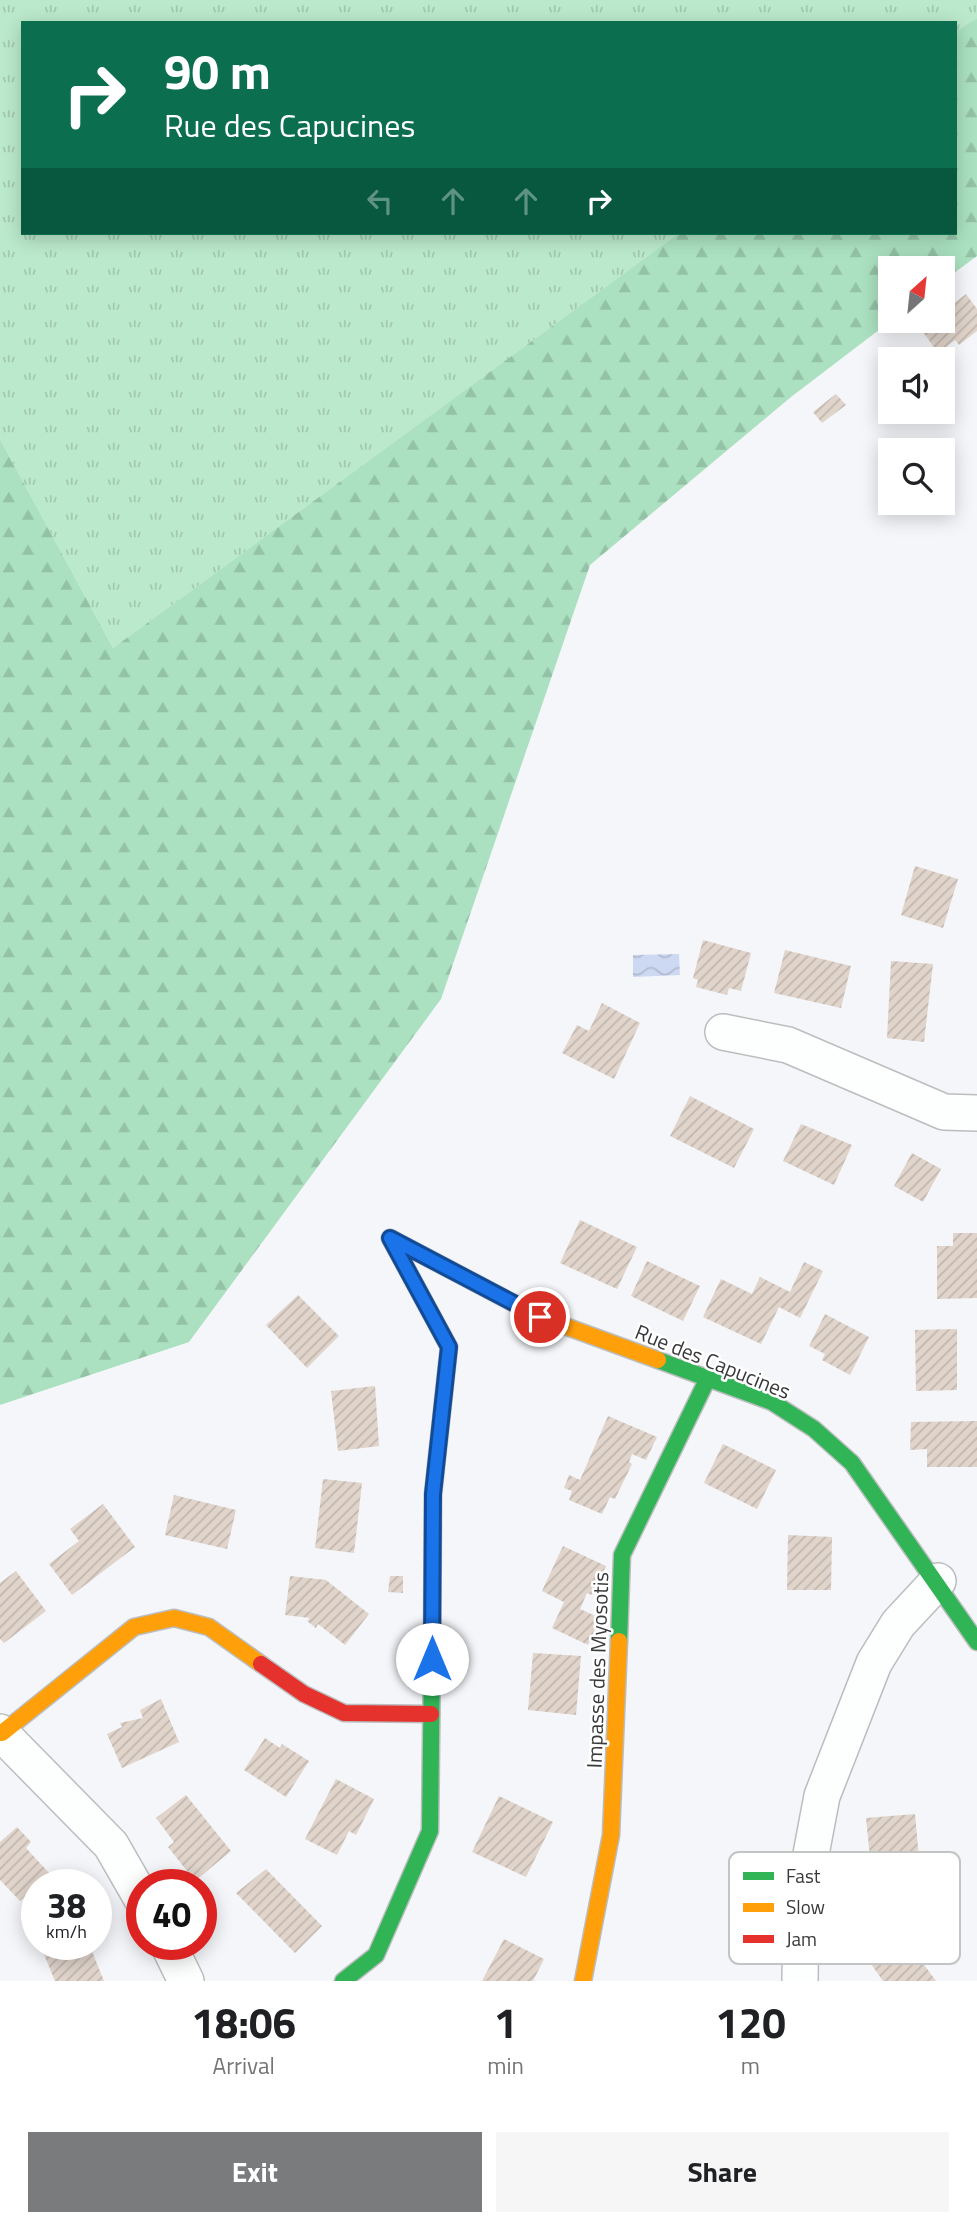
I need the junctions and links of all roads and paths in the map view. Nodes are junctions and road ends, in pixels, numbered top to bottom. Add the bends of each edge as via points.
1 (723, 1032) dead end
2 (977, 1112) edge
3 (708, 1378) junction
4 (937, 1581) junction
5 (977, 1642) edge
6 (431, 1714) junction
7 (1, 1733) edge
8 (811, 1852) edge
9 (126, 1871) edge
10 (176, 1960) edge
11 (186, 1981) edge
12 (343, 1981) edge
13 (583, 1981) edge

1 - 2 street via 788,1045 944,1112
3 - 4 street, Rue des Capucines via 772,1402 814,1429 852,1463
3 - 6 street, Rue des Capucines via 540,1317 390,1238 449,1347 433,1494
3 - 13 street, Impasse des Myosotis via 622,1555 611,1835
4 - 5 street, Rue des Capucines
4 - 8 street via 898,1623 874,1663 822,1796
6 - 7 street via 344,1713 304,1694 209,1627 174,1618 134,1627
6 - 12 street via 430,1831 376,1955
7 - 9 street via 111,1845
10 - 11 street

